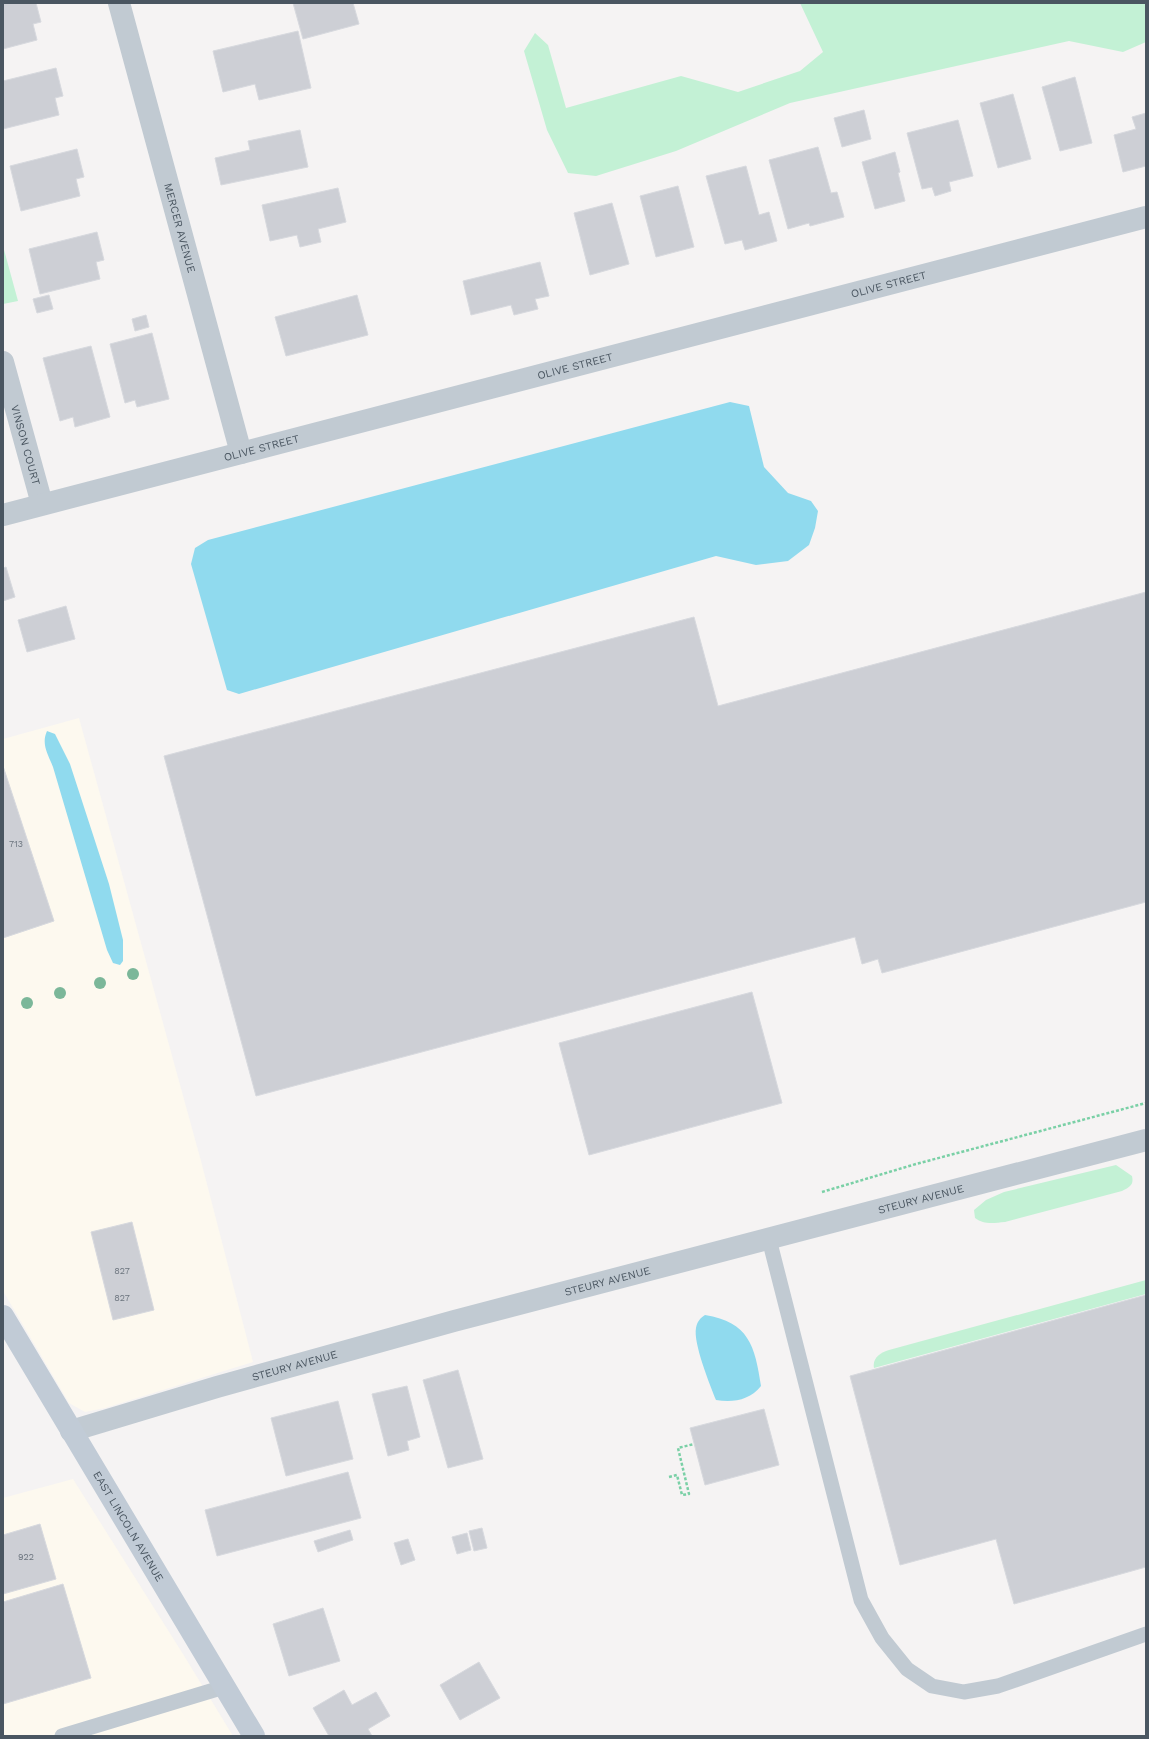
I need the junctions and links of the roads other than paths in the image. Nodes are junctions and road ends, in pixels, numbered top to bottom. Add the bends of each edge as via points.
1 (120, 3) edge
2 (1146, 217) edge
3 (3, 362) edge
4 (241, 453) junction
5 (42, 504) junction
6 (3, 515) edge
7 (1146, 1140) edge
8 (769, 1239) junction
9 (3, 1316) edge
10 (71, 1431) junction
11 (1146, 1634) edge
12 (224, 1687) junction
13 (62, 1736) edge
14 (254, 1736) edge

1 - 4 street, MERCER AVENUE
2 - 4 street, OLIVE STREET
3 - 5 street, VINSON COURT
4 - 5 street, OLIVE STREET
5 - 6 street, OLIVE STREET
7 - 8 street, STEURY AVENUE
8 - 10 street, STEURY AVENUE via 217,1386
8 - 11 lane via 861,1600 882,1638 907,1669 932,1686 964,1692 998,1686
9 - 10 main road, EAST LINCOLN AVENUE
10 - 12 main road, EAST LINCOLN AVENUE
12 - 13 lane
12 - 14 main road, EAST LINCOLN AVENUE

